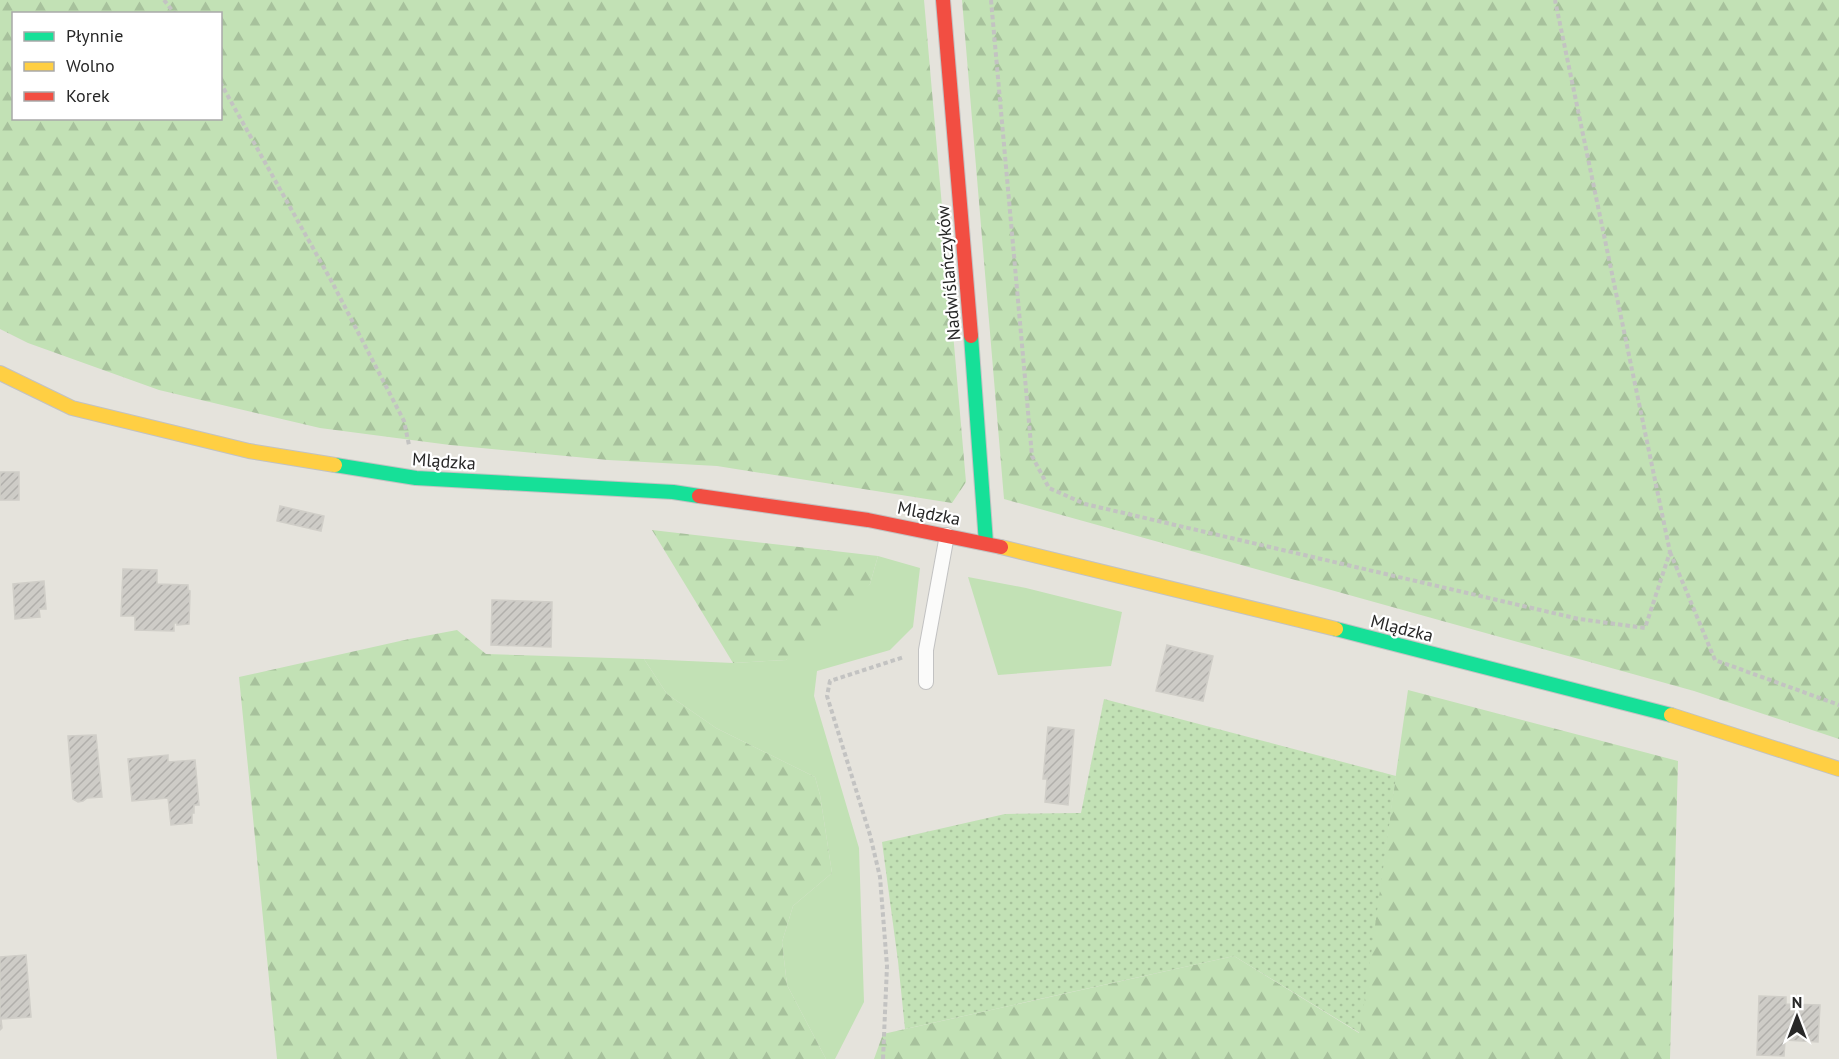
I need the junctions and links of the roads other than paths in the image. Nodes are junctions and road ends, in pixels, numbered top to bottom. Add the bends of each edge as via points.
1 (943, 0) edge
2 (0, 374) edge
3 (947, 535) junction
4 (986, 543) junction
5 (926, 682) dead end
6 (1839, 769) edge

1 - 4 street, Nadwiślańczyków
2 - 3 street, Mlądzka via 72,408 249,451 416,478 673,492
3 - 4 street, Mlądzka
3 - 5 lane via 926,650
4 - 6 street, Mlądzka via 1661,712

